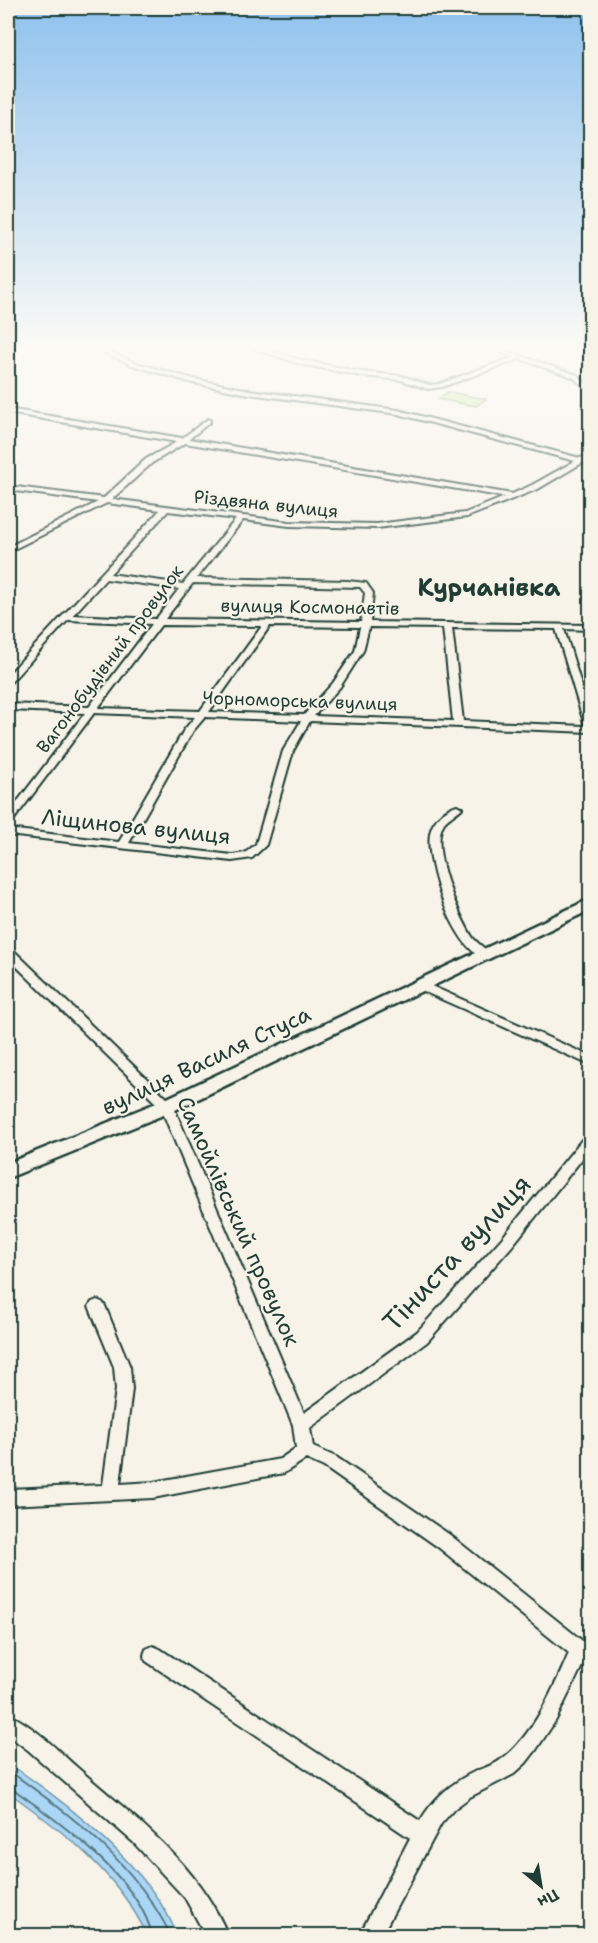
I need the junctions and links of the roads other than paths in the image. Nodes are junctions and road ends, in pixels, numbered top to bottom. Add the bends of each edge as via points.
1 (169, 439) edge
2 (186, 439) edge
3 (504, 439) edge
4 (183, 441) junction
5 (588, 460) edge
6 (8, 488) edge
7 (513, 496) junction
8 (104, 502) junction
9 (165, 509) junction
10 (241, 518) junction
11 (8, 550) edge
12 (105, 576) junction
13 (187, 584) junction
14 (65, 617) junction
15 (158, 622) junction
16 (268, 623) junction
17 (365, 624) junction
18 (447, 625) junction
19 (559, 626) junction
20 (591, 627) edge
21 (8, 680) edge
22 (8, 707) edge
23 (95, 709) junction
24 (203, 714) junction
25 (307, 718) junction
26 (458, 723) junction
27 (591, 729) edge
28 (457, 808) dead end
29 (8, 820) edge
30 (8, 832) edge
31 (122, 845) junction
32 (591, 904) edge
33 (8, 952) edge
34 (484, 954) junction
35 (420, 985) junction
36 (591, 1061) edge
37 (167, 1106) junction
38 (591, 1140) edge
39 (8, 1171) edge
40 (97, 1306) dead end
41 (301, 1425) junction
42 (305, 1451) junction
43 (111, 1491) junction
44 (8, 1497) edge
45 (585, 1654) edge
46 (153, 1655) dead end
47 (8, 1724) edge
48 (423, 1835) junction
49 (218, 1935) edge
50 (369, 1935) edge

1 - 4 street
2 - 4 street
3 - 5 street
4 - 7 street
4 - 8 street via 149,461
5 - 7 street, Різдвяна вулиця
6 - 8 street, Різдвяна вулиця
7 - 10 street, Різдвяна вулиця via 467,515 387,525 339,527
8 - 9 street, Різдвяна вулиця
8 - 11 street
9 - 10 street, Різдвяна вулиця
9 - 12 street
10 - 13 street, Вагонобудівний провулок
12 - 13 street
12 - 14 street
13 - 15 street, Вагонобудівний провулок
13 - 17 street, Ліщинова вулиця via 363,585 369,593
14 - 15 street, вулиця Космонавтів
14 - 21 street
15 - 16 street, вулиця Космонавтів
15 - 23 street, Вагонобудівний провулок
16 - 17 street, вулиця Космонавтів
16 - 24 street
17 - 18 street, вулиця Космонавтів
17 - 25 street, Ліщинова вулиця via 359,651 350,666
18 - 19 street, вулиця Космонавтів
18 - 26 street
19 - 20 street, вулиця Космонавтів
19 - 27 street
22 - 23 street, Чорноморська вулиця
23 - 24 street, Чорноморська вулиця
23 - 29 street, Вагонобудівний провулок
24 - 25 street, Чорноморська вулиця
24 - 31 street via 189,730
25 - 26 street, Чорноморська вулиця
25 - 31 street, Ліщинова вулиця via 288,751 261,845 248,856 232,858
26 - 27 street, Чорноморська вулиця
28 - 34 street via 439,823 436,858 445,892 471,943
30 - 31 street, Ліщинова вулиця
32 - 34 main road, вулиця Василя Стуса
33 - 37 street, Самойлівський провулок
34 - 35 main road, вулиця Василя Стуса
35 - 36 street
35 - 37 main road, вулиця Василя Стуса
37 - 39 main road, вулиця Василя Стуса
37 - 41 street, Самойлівський провулок
38 - 41 street, Тіниста вулиця via 422,1337
40 - 43 street via 122,1367 124,1389
41 - 42 street
42 - 43 street via 284,1466 153,1490
42 - 45 street via 330,1462 444,1541
43 - 44 street
45 - 48 street via 535,1736 507,1767 454,1795 432,1816
46 - 48 street
47 - 49 street via 140,1834 192,1891
48 - 50 street

